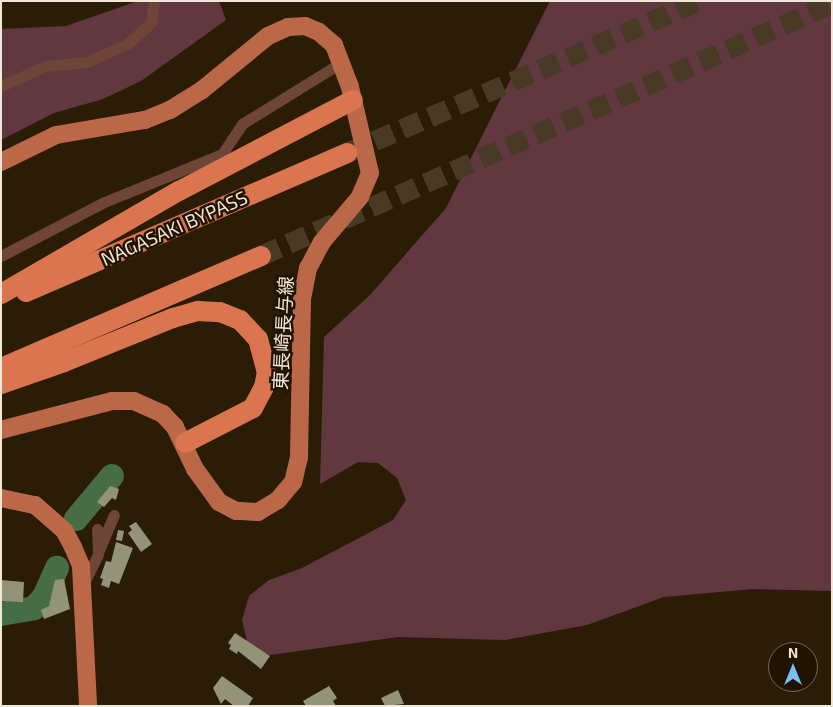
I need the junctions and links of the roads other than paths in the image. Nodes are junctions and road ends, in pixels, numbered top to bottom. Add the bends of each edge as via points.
1 (154, 1) edge
2 (342, 62) junction
3 (1, 86) edge
4 (353, 100) junction
5 (347, 153) tunnel mouth
6 (1, 162) edge
7 (1, 256) edge
8 (261, 256) tunnel mouth
9 (1, 294) edge
10 (1, 303) edge
11 (120, 319) junction
12 (1, 368) edge
13 (22, 376) junction
14 (1, 384) edge
15 (1, 430) edge
16 (185, 443) junction
17 (1, 498) edge
18 (114, 515) dead end
19 (97, 529) dead end
20 (98, 554) junction
21 (83, 584) junction
22 (88, 706) edge

1 - 3 street via 151,23 127,44 87,62 45,66
2 - 4 main road, 東長崎長与線
2 - 6 main road, 東長崎長与線 via 334,45 319,32 305,26 288,27 268,36 202,90 170,110 145,120 56,135
2 - 7 street via 242,124 222,154 102,203
4 - 9 highway via 180,191
4 - 16 main road, 東長崎長与線 via 370,172 360,197 322,242 308,268 302,300 301,423 293,482 278,500 258,512 236,511 219,502 205,487
5 - 10 highway, NAGASAKI BYPASS
8 - 11 highway
11 - 12 highway
11 - 13 highway
13 - 14 highway
13 - 16 highway via 198,311 220,312 240,320 258,339 264,354 267,372 264,387 253,408
15 - 16 main road, 東長崎長与線 via 112,401 134,401 163,414
17 - 21 main road via 35,505 57,523 74,547
18 - 20 street
19 - 20 street
20 - 21 street
21 - 22 main road

